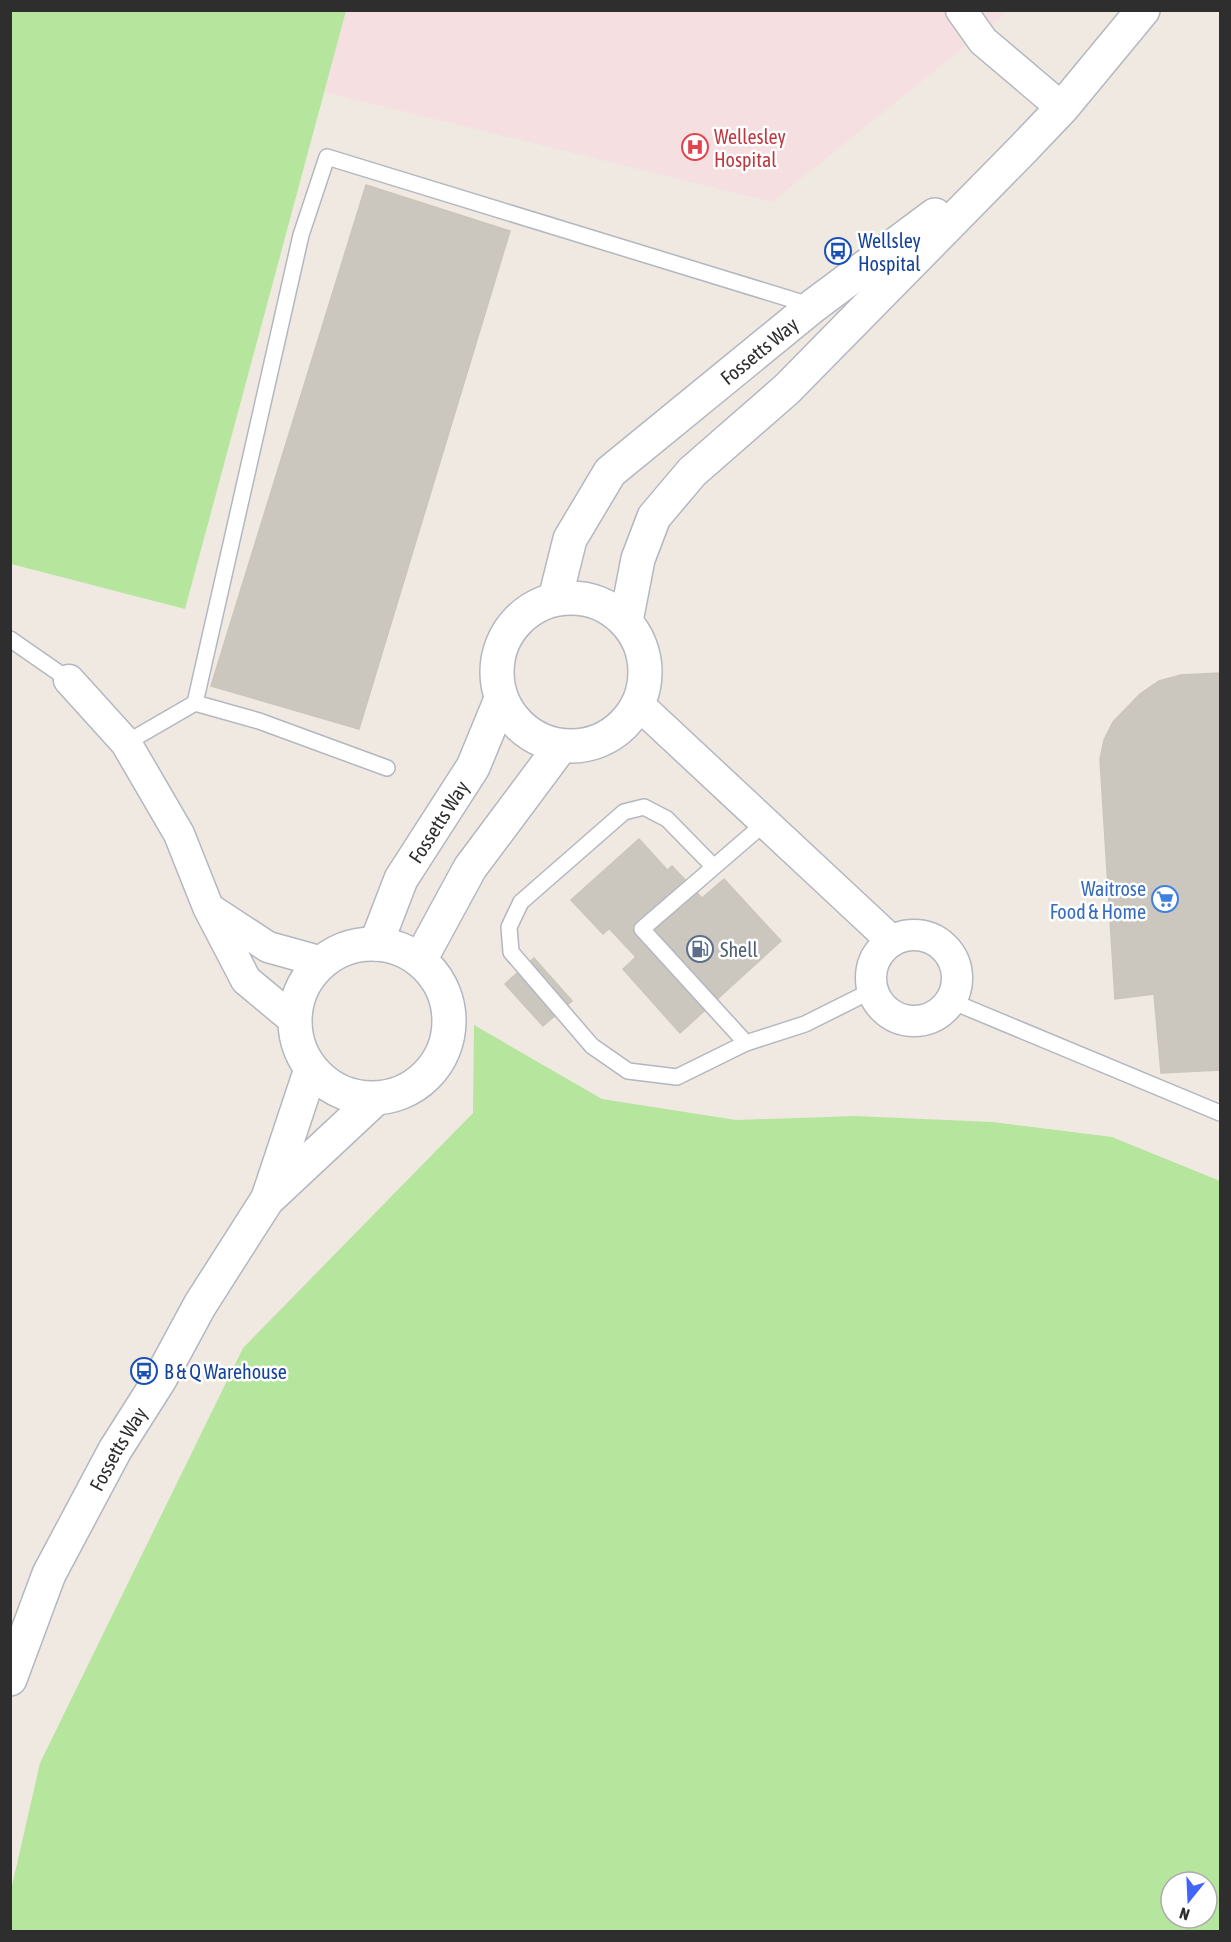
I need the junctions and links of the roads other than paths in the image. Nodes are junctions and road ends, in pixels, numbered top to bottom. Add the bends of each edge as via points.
1 (961, 10) edge
2 (1143, 10) edge
3 (1062, 108) junction
4 (1023, 149) junction
5 (813, 306) junction
6 (555, 599) junction
7 (626, 621) junction
8 (10, 639) edge
9 (69, 680) joint
10 (501, 699) junction
11 (195, 703) junction
12 (639, 704) junction
13 (126, 743) junction
14 (561, 746) junction
15 (387, 768) dead end
16 (766, 822) junction
17 (713, 866) junction
18 (208, 907) junction
19 (892, 941) junction
20 (376, 944) junction
21 (420, 960) junction
22 (322, 962) junction
23 (873, 990) junction
24 (951, 1001) junction
25 (294, 1020) junction
26 (746, 1043) junction
27 (310, 1069) junction
28 (375, 1099) junction
29 (1221, 1113) edge
30 (267, 1200) junction
31 (10, 1679) edge

1 - 3 street via 983,41
2 - 3 street, Fossetts Way
3 - 4 street, Fossetts Way
4 - 5 street, Fossetts Way
4 - 7 street, Fossetts Way via 788,389 692,472 654,517 638,559
5 - 6 street, Fossetts Way via 610,472 570,539
5 - 11 lane via 327,157 301,235
6 - 7 street via 581,598 605,606
6 - 10 street via 531,609 512,626 500,649 496,674
7 - 12 street via 641,647 646,675
8 - 9 lane
9 - 13 street
10 - 14 street via 515,721 536,738
10 - 20 street, Fossetts Way via 473,767 401,879
11 - 13 lane
11 - 15 lane via 259,721
12 - 14 street via 626,723 607,738 585,745
12 - 16 street
13 - 18 street via 179,834
14 - 21 street via 470,868
16 - 17 lane
16 - 19 street
17 - 26 lane via 642,929
17 - 26 lane via 667,819 644,807 624,812 521,902 508,927 511,952 592,1046 628,1071 677,1077
18 - 22 street via 268,947
18 - 25 street via 246,980
19 - 23 street via 874,962
19 - 24 street via 916,934 940,943 949,952 957,974
20 - 21 street, Fossetts Way via 396,948
20 - 22 street, Fossetts Way via 349,947
21 - 28 street, Fossetts Way via 438,981 447,1002 447,1043 424,1079 401,1093
22 - 25 street, Fossetts Way via 305,983
23 - 24 street via 889,1012 915,1021 941,1012
23 - 26 lane via 805,1024
24 - 29 lane
25 - 27 street, Fossetts Way via 299,1047
27 - 28 street, Fossetts Way via 331,1087 356,1097
27 - 30 street, Fossetts Way
28 - 30 street, Fossetts Way
30 - 31 street, Fossetts Way via 115,1450 49,1575

